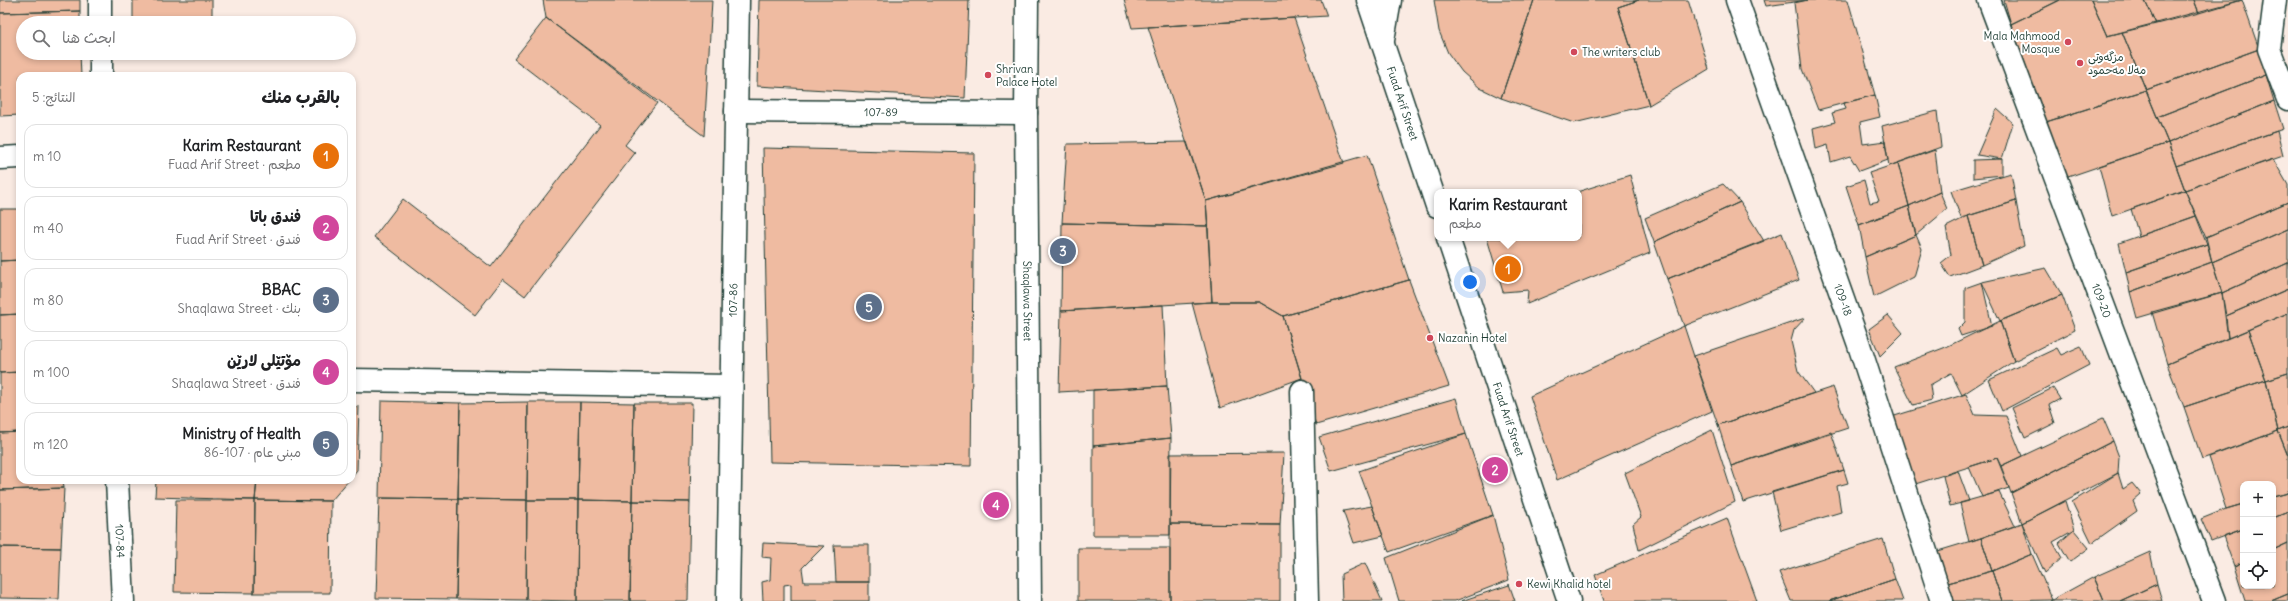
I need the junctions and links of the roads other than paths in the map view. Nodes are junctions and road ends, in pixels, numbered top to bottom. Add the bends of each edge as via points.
1 (100, 0) edge
2 (738, 0) edge
3 (1027, 0) edge
4 (1368, 0) edge
5 (1390, 0) edge
6 (1737, 0) edge
7 (1989, 0) edge
8 (2275, 0) edge
9 (100, 16) edge
10 (1382, 43) junction
11 (100, 60) edge
12 (101, 72) edge
13 (2288, 99) edge
14 (736, 111) junction
15 (1026, 113) junction
16 (16, 157) edge
17 (0, 158) edge
18 (1434, 197) edge
19 (1449, 241) edge
20 (356, 380) edge
21 (730, 386) junction
22 (1302, 391) dead end
23 (117, 484) edge
24 (123, 601) edge
25 (728, 601) edge
26 (1030, 601) edge
27 (1307, 601) edge
28 (1569, 601) edge
29 (1942, 601) edge
30 (2214, 601) edge

1 - 9 street
2 - 14 street, 107-86
3 - 15 street, Shaqlawa Street
4 - 10 street, Fuad Arif Street
5 - 10 street
6 - 29 street, 109-18 via 1858,342
7 - 30 street, 109-20
8 - 13 street via 2269,49
10 - 18 street, Fuad Arif Street
11 - 12 street
14 - 15 street, 107-89
14 - 21 street, 107-86
15 - 26 street, Shaqlawa Street
16 - 17 street
19 - 28 street, Fuad Arif Street
20 - 21 street
21 - 25 street, 107-86
22 - 27 street
23 - 24 street, 107-84

